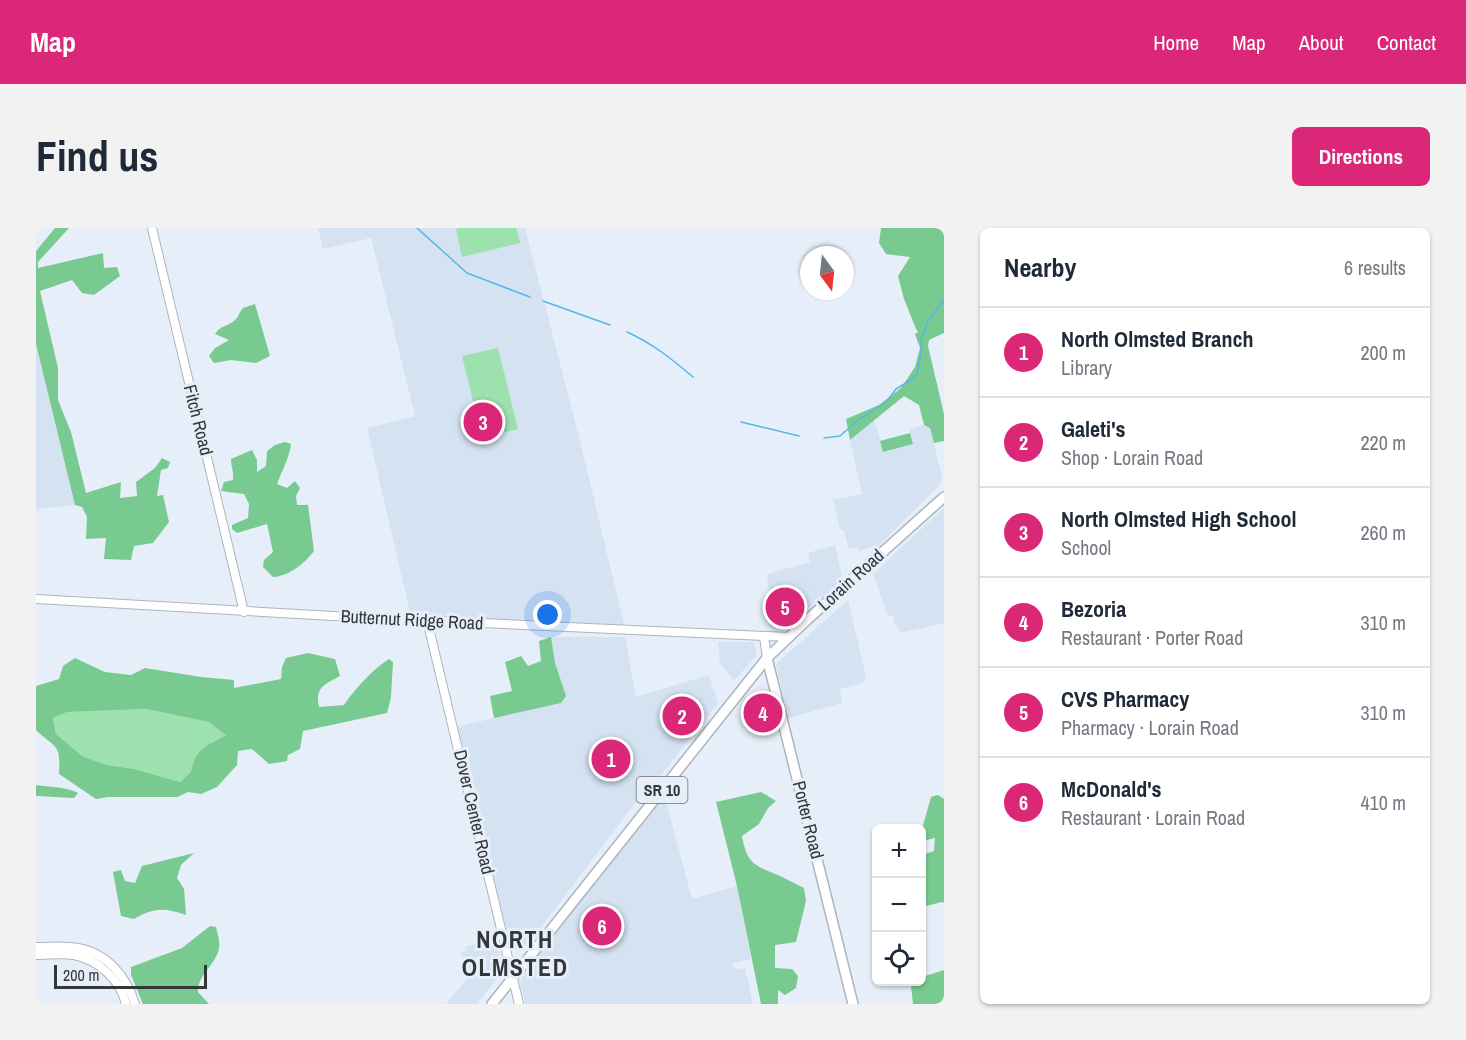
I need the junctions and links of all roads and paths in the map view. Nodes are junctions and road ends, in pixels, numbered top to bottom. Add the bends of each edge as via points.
1 (152, 228) edge
2 (944, 497) edge
3 (36, 599) edge
4 (244, 612) junction
5 (427, 620) junction
6 (764, 636) junction
7 (789, 637) junction
8 (768, 658) junction
9 (36, 947) edge
10 (36, 955) edge
11 (513, 979) junction
12 (126, 1004) edge
13 (135, 1004) edge
14 (492, 1004) edge
15 (519, 1004) edge
16 (853, 1004) edge

1 - 4 street, Fitch Road
2 - 7 main road, Lorain Road / SR 10
3 - 4 street, Butternut Ridge Road
4 - 5 street, Butternut Ridge Road
5 - 6 street, Butternut Ridge Road
5 - 11 street, Dover Center Road
6 - 7 street, Butternut Ridge Road
6 - 8 street, Porter Road
7 - 8 main road, Lorain Road / SR 10
8 - 11 main road, Lorain Road / SR 10
8 - 16 main road, Porter Road
9 - 13 street via 77,948 102,958 121,975
10 - 12 street via 70,955 91,961 115,981
11 - 14 main road, Lorain Road / SR 10
11 - 15 street, Dover Center Road

